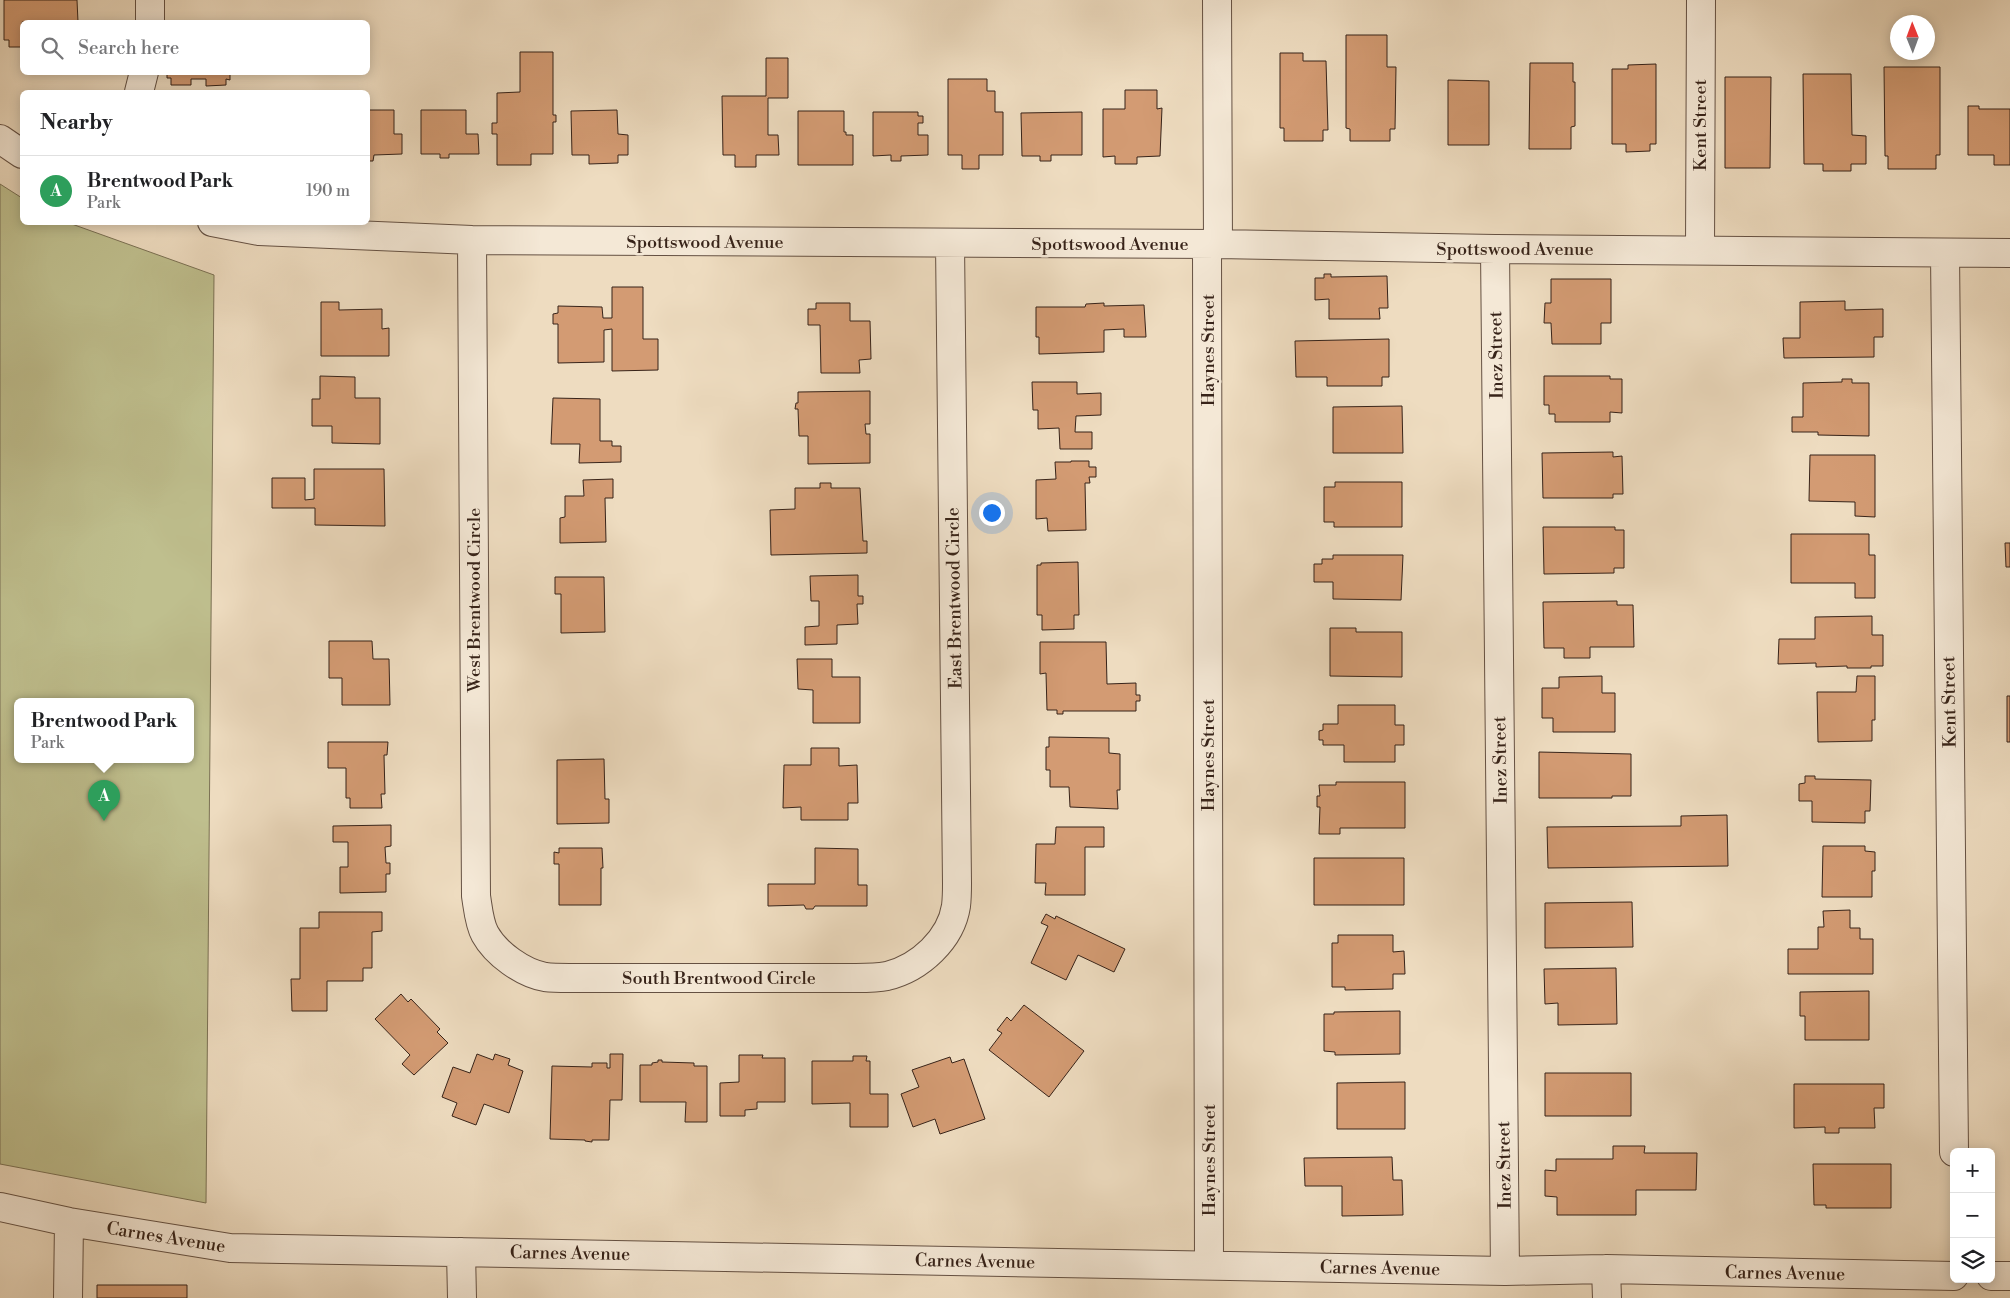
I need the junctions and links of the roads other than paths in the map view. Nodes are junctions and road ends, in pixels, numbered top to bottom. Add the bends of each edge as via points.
1 (150, 0) edge
2 (1217, 0) edge
3 (1701, 0) edge
4 (150, 20) edge
5 (143, 75) edge
6 (140, 90) edge
7 (0, 139) edge
8 (20, 153) edge
9 (228, 225) edge
10 (472, 240) junction
11 (950, 243) junction
12 (1213, 244) junction
13 (1495, 249) junction
14 (1700, 250) junction
15 (1945, 253) junction
16 (2010, 253) edge
17 (936, 947) joint
18 (500, 952) joint
19 (1954, 1148) edge
20 (0, 1207) edge
21 (69, 1222) junction
22 (461, 1252) junction
23 (1209, 1265) junction
24 (1606, 1269) junction
25 (1505, 1270) junction
26 (1950, 1276) edge
27 (1995, 1276) edge
28 (2010, 1276) edge
29 (68, 1298) edge
30 (462, 1298) edge
31 (1607, 1298) edge

1 - 4 street
2 - 12 street, Haynes Street
3 - 14 street, Kent Street
5 - 6 street
7 - 8 street
9 - 10 street, Spottswood Avenue via 259,231
10 - 11 street, Spottswood Avenue
10 - 18 street, West Brentwood Circle via 476,896 486,935
11 - 12 street, Spottswood Avenue
11 - 17 street, East Brentwood Circle via 957,882 956,906 950,927
12 - 13 street, Spottswood Avenue
12 - 23 street, Haynes Street
13 - 14 street, Spottswood Avenue
13 - 25 street, Inez Street
14 - 15 street, Spottswood Avenue
15 - 16 street, Spottswood Avenue
15 - 19 street, Kent Street
17 - 18 street, South Brentwood Circle via 911,966 887,976 856,978 545,977 520,967
20 - 21 street, Carnes Avenue
21 - 22 street, Carnes Avenue via 230,1248
21 - 29 street
22 - 23 street, Carnes Avenue
22 - 30 street
23 - 25 street, Carnes Avenue
24 - 25 street, Carnes Avenue
24 - 26 street, Carnes Avenue
24 - 31 street
27 - 28 street

